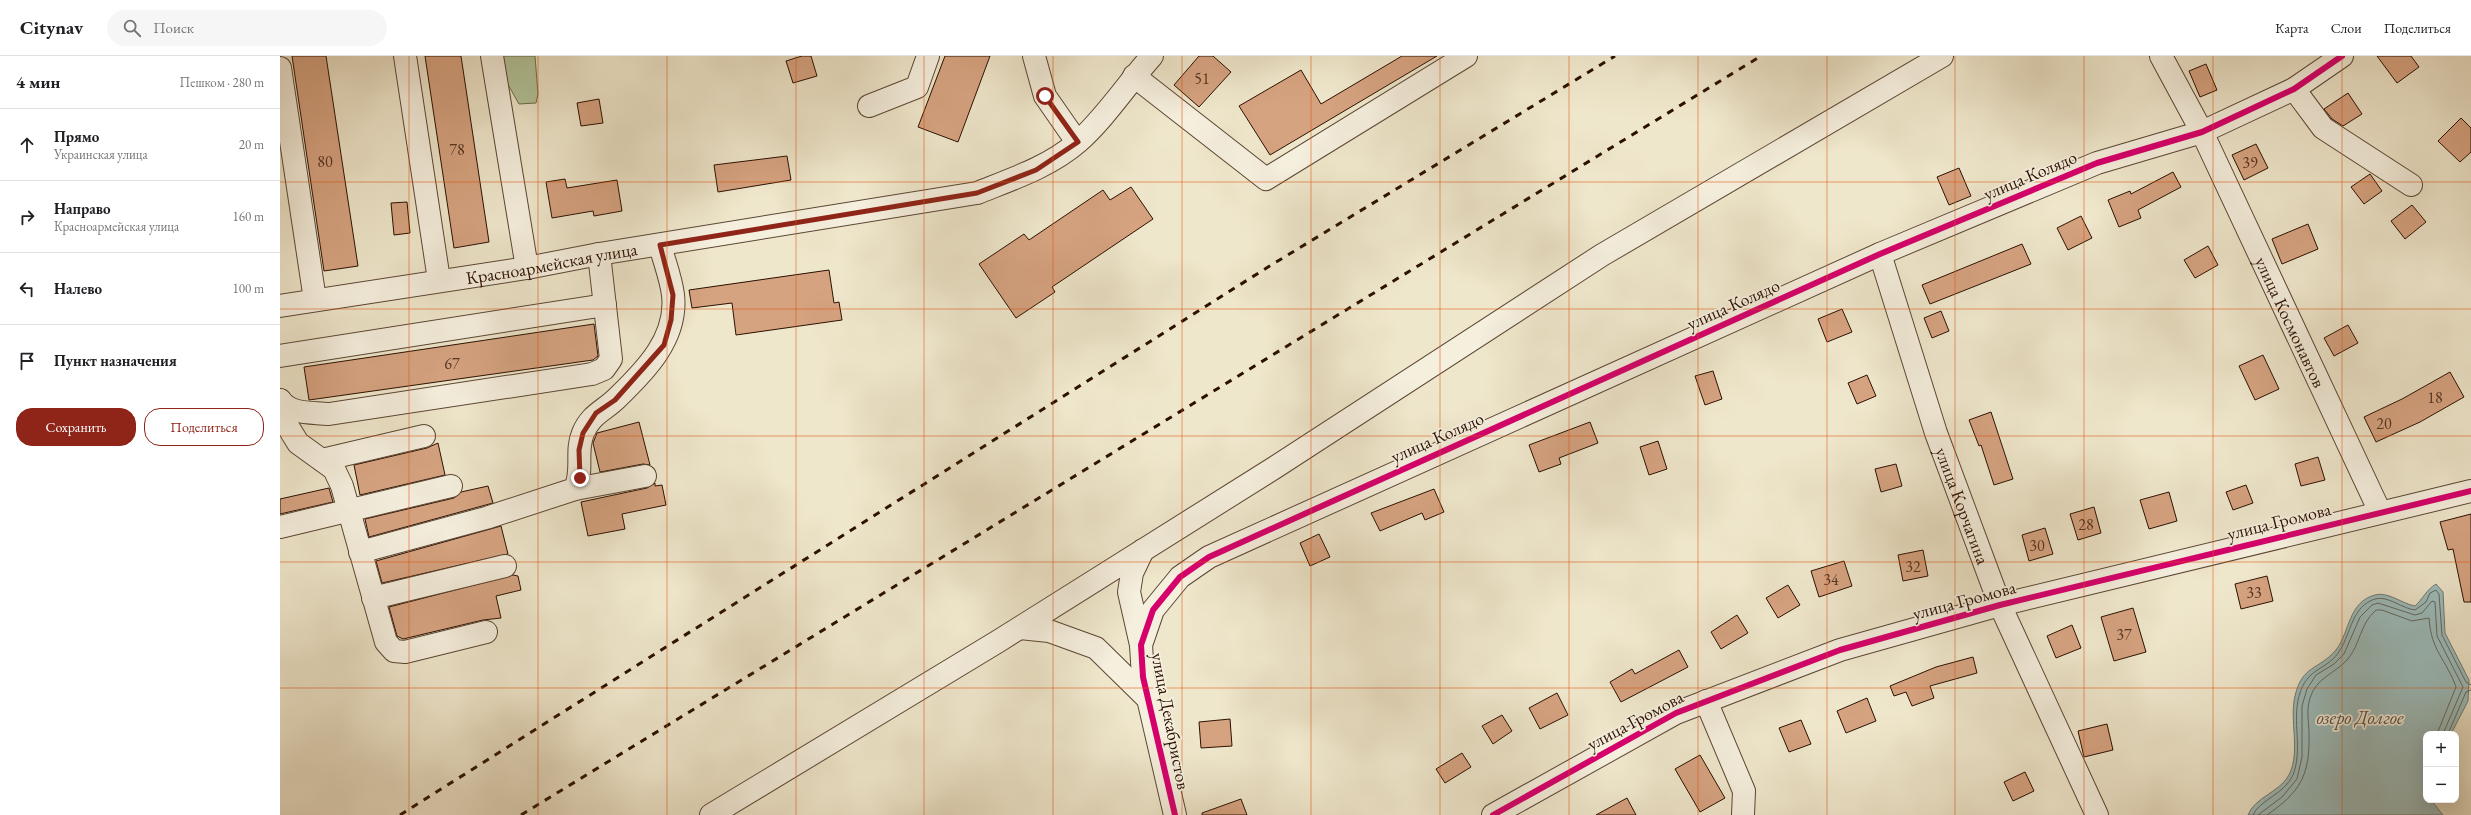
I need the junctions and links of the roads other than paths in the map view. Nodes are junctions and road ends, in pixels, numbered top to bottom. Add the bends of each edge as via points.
1 (405, 56) edge
2 (492, 56) edge
3 (928, 56) edge
4 (1034, 56) edge
5 (1152, 56) edge
6 (1466, 56) edge
7 (1942, 56) edge
8 (2161, 56) edge
9 (2342, 56) edge
10 (280, 68) edge
11 (1134, 76) junction
12 (2294, 89) junction
13 (869, 106) dead end
14 (2202, 132) junction
15 (1078, 142) junction
16 (2411, 185) dead end
17 (660, 245) junction
18 (598, 254) junction
19 (1880, 254) junction
20 (528, 268) junction
21 (439, 280) junction
22 (314, 300) junction
23 (605, 305) junction
24 (280, 306) edge
25 (280, 356) edge
26 (280, 400) edge
27 (424, 436) dead end
28 (322, 460) junction
29 (645, 476) dead end
30 (451, 486) dead end
31 (575, 489) junction
32 (2471, 491) edge
33 (349, 511) junction
34 (2380, 512) junction
35 (280, 527) edge
36 (1144, 550) junction
37 (360, 552) junction
38 (505, 566) dead end
39 (373, 598) junction
40 (2000, 605) junction
41 (1153, 610) joint
42 (1020, 628) junction
43 (486, 632) dead end
44 (1141, 644) junction
45 (1148, 700) junction
46 (1706, 701) junction
47 (711, 815) edge
48 (1176, 815) edge
49 (1493, 815) edge
50 (1743, 815) edge
51 (2097, 815) edge

1 - 21 street
2 - 20 street
3 - 13 street via 917,87
4 - 15 street via 1045,96
5 - 11 street, Красноармейская улица
6 - 11 street via 1266,179
7 - 36 street via 1602,255
8 - 14 street, улица Космонавтов
9 - 12 street, улица Колядо
10 - 22 street
11 - 15 street, Красноармейская улица
12 - 14 street, улица Колядо
12 - 16 street via 2323,128
14 - 19 street, улица Колядо via 2097,163
14 - 34 street, улица Космонавтов
15 - 17 street, Красноармейская улица via 1036,170 977,193
17 - 18 street, Красноармейская улица
17 - 31 street via 673,295 671,320 664,345 615,400 596,413 583,433 579,450 580,478
18 - 20 street, Красноармейская улица
18 - 23 street
19 - 40 street, улица Корчагина via 1936,433
19 - 41 street, улица Колядо via 1209,557 1180,577
20 - 21 street, Красноармейская улица
21 - 22 street, Красноармейская улица
22 - 24 street, Красноармейская улица
23 - 25 street
23 - 26 street via 611,359 604,370 592,374 329,414 292,411
26 - 28 street via 287,425 298,443
27 - 28 street
28 - 33 street via 334,469
29 - 31 street
30 - 33 street
31 - 37 street via 486,518
32 - 34 street, улица Громова
33 - 35 street
33 - 37 street
34 - 40 street, улица Громова
36 - 42 street
36 - 44 street via 1132,573 1129,592
37 - 39 street
38 - 39 street
39 - 43 street via 386,642 394,651 405,652
40 - 46 street, улица Громова via 1840,650
40 - 51 street, улица Корчагина
41 - 44 street, улица Декабристов
42 - 45 street via 1050,631 1096,648
42 - 47 street
44 - 45 street, улица Декабристов via 1143,677
45 - 48 street, улица Декабристов
46 - 49 street, улица Громова via 1676,713
46 - 50 street via 1744,791

